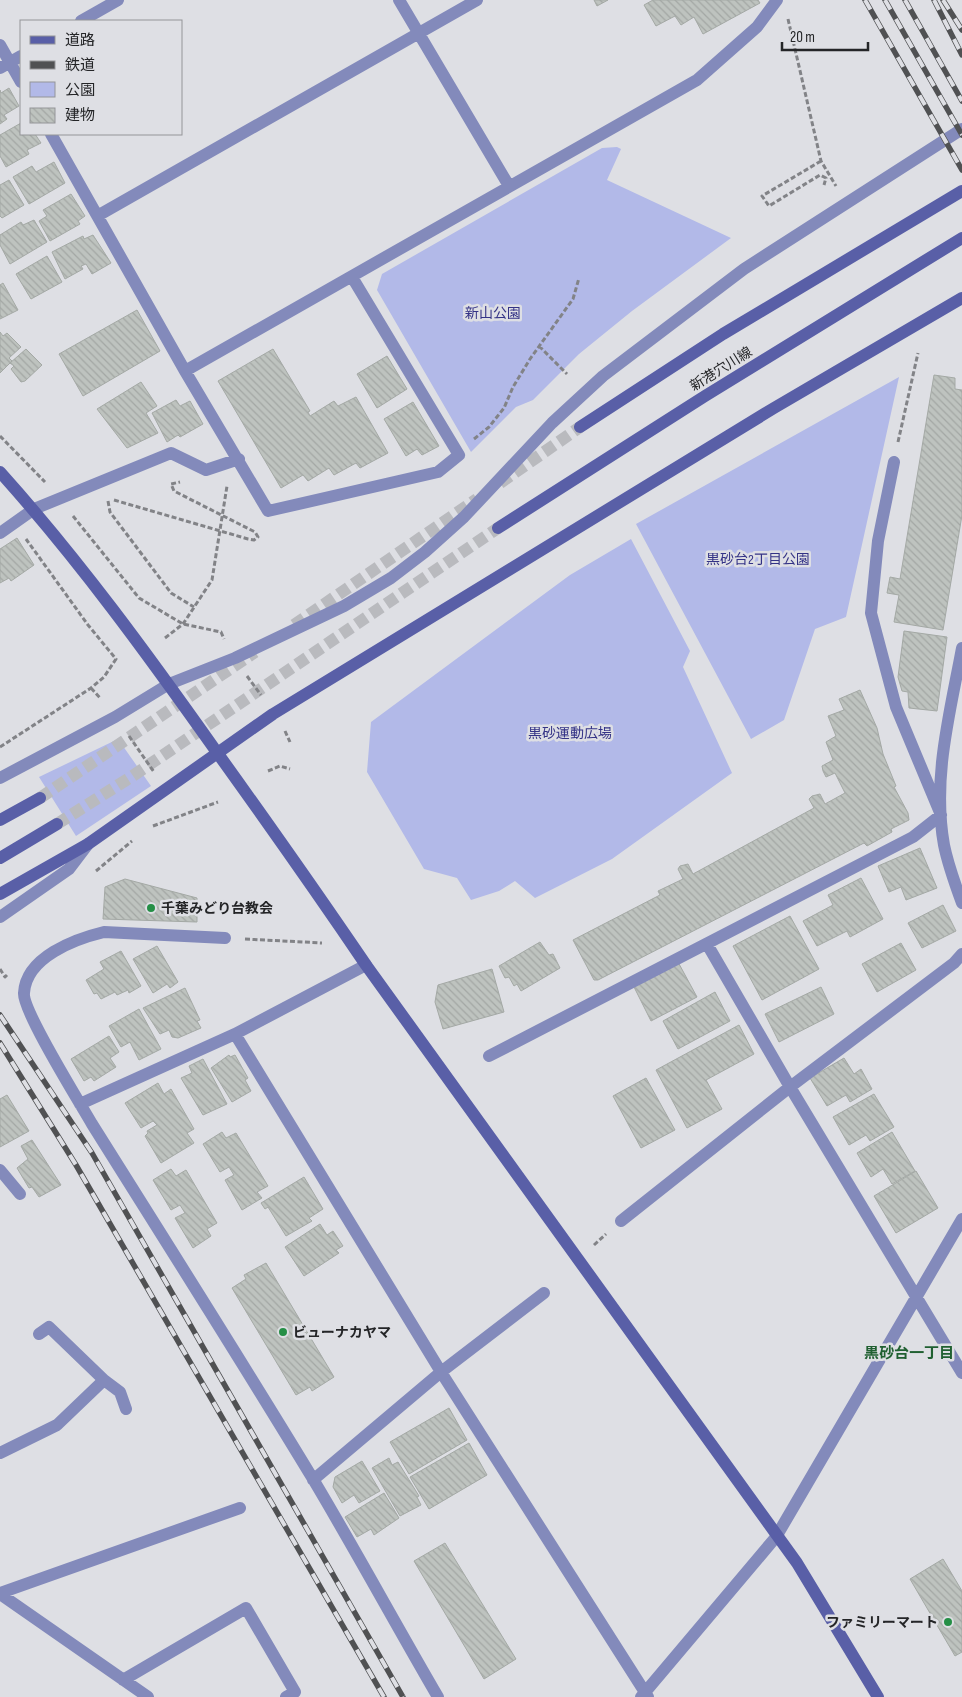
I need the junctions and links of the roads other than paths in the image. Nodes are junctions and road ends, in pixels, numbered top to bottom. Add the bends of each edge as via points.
1 (118, 0) edge
2 (399, 0) edge
3 (477, 0) edge
4 (782, 5) edge
5 (83, 20) edge
6 (418, 34) junction
7 (0, 45) edge
8 (20, 57) edge
9 (5, 65) edge
10 (20, 81) edge
11 (962, 129) edge
12 (52, 135) edge
13 (509, 186) junction
14 (962, 191) edge
15 (99, 215) junction
16 (962, 238) edge
17 (352, 277) junction
18 (962, 298) edge
19 (185, 371) junction
20 (580, 428) tunnel mouth
21 (239, 459) junction
22 (894, 462) road end
23 (0, 472) edge
24 (34, 510) junction
25 (498, 528) tunnel mouth
26 (0, 533) edge
27 (962, 648) edge
28 (169, 684) junction
29 (217, 752) junction
30 (0, 778) edge
31 (40, 798) tunnel mouth
32 (941, 815) junction
33 (0, 820) edge
34 (57, 824) tunnel mouth
35 (88, 844) junction
36 (0, 858) edge
37 (0, 894) edge
38 (962, 903) edge
39 (0, 917) edge
40 (225, 938) road end
41 (707, 944) junction
42 (962, 954) edge
43 (366, 965) junction
44 (235, 1034) junction
45 (489, 1056) dead end
46 (790, 1087) junction
47 (80, 1104) junction
48 (0, 1170) edge
49 (20, 1194) dead end
50 (962, 1219) edge
51 (621, 1221) dead end
52 (544, 1293) dead end
53 (916, 1298) junction
54 (39, 1334) dead end
55 (441, 1372) junction
56 (962, 1374) edge
57 (104, 1380) junction
58 (126, 1409) dead end
59 (0, 1453) edge
60 (313, 1480) junction
61 (240, 1508) dead end
62 (776, 1538) junction
63 (0, 1593) edge
64 (124, 1680) junction
65 (645, 1695) edge
66 (148, 1697) edge
67 (286, 1697) edge
68 (438, 1697) edge
69 (878, 1697) edge

1 - 5 street
2 - 6 street
3 - 6 street
4 - 13 street via 697,80
6 - 13 street
6 - 15 street
7 - 9 street
8 - 9 street
9 - 10 street
11 - 28 street via 744,269 610,370 552,423 464,517 390,578 344,606 235,658
12 - 15 street
13 - 17 street
14 - 20 street, 新港穴川線 via 723,334
15 - 19 street
16 - 25 street, 新港穴川線
17 - 19 street
17 - 21 street via 460,455 438,472 268,511
18 - 29 street via 774,408 273,714
19 - 21 street
21 - 24 street via 206,470 171,453
22 - 32 street via 878,541 871,613 896,707
23 - 24 street
24 - 26 street
24 - 28 street
27 - 32 street via 942,758
28 - 29 street
28 - 30 street via 115,717
29 - 35 street
29 - 43 street
31 - 33 street
32 - 38 street via 944,845
32 - 41 street via 913,837
34 - 36 street
35 - 37 street
35 - 39 street via 69,868
40 - 47 street via 104,932 70,943 39,963 25,984 25,1005
41 - 45 street
41 - 46 street
42 - 46 street
43 - 44 street
43 - 62 street
44 - 47 street
44 - 55 street
46 - 51 street
46 - 53 street
47 - 60 street
48 - 49 street
50 - 53 street
52 - 55 street
53 - 56 street
53 - 62 street
54 - 57 street via 49,1327
55 - 60 street
55 - 65 street
57 - 58 street via 120,1392
57 - 59 street via 57,1426
60 - 68 street
61 - 63 street
62 - 65 street
62 - 69 street via 796,1563
63 - 64 street
64 - 66 street
64 - 67 street via 246,1608 295,1692

